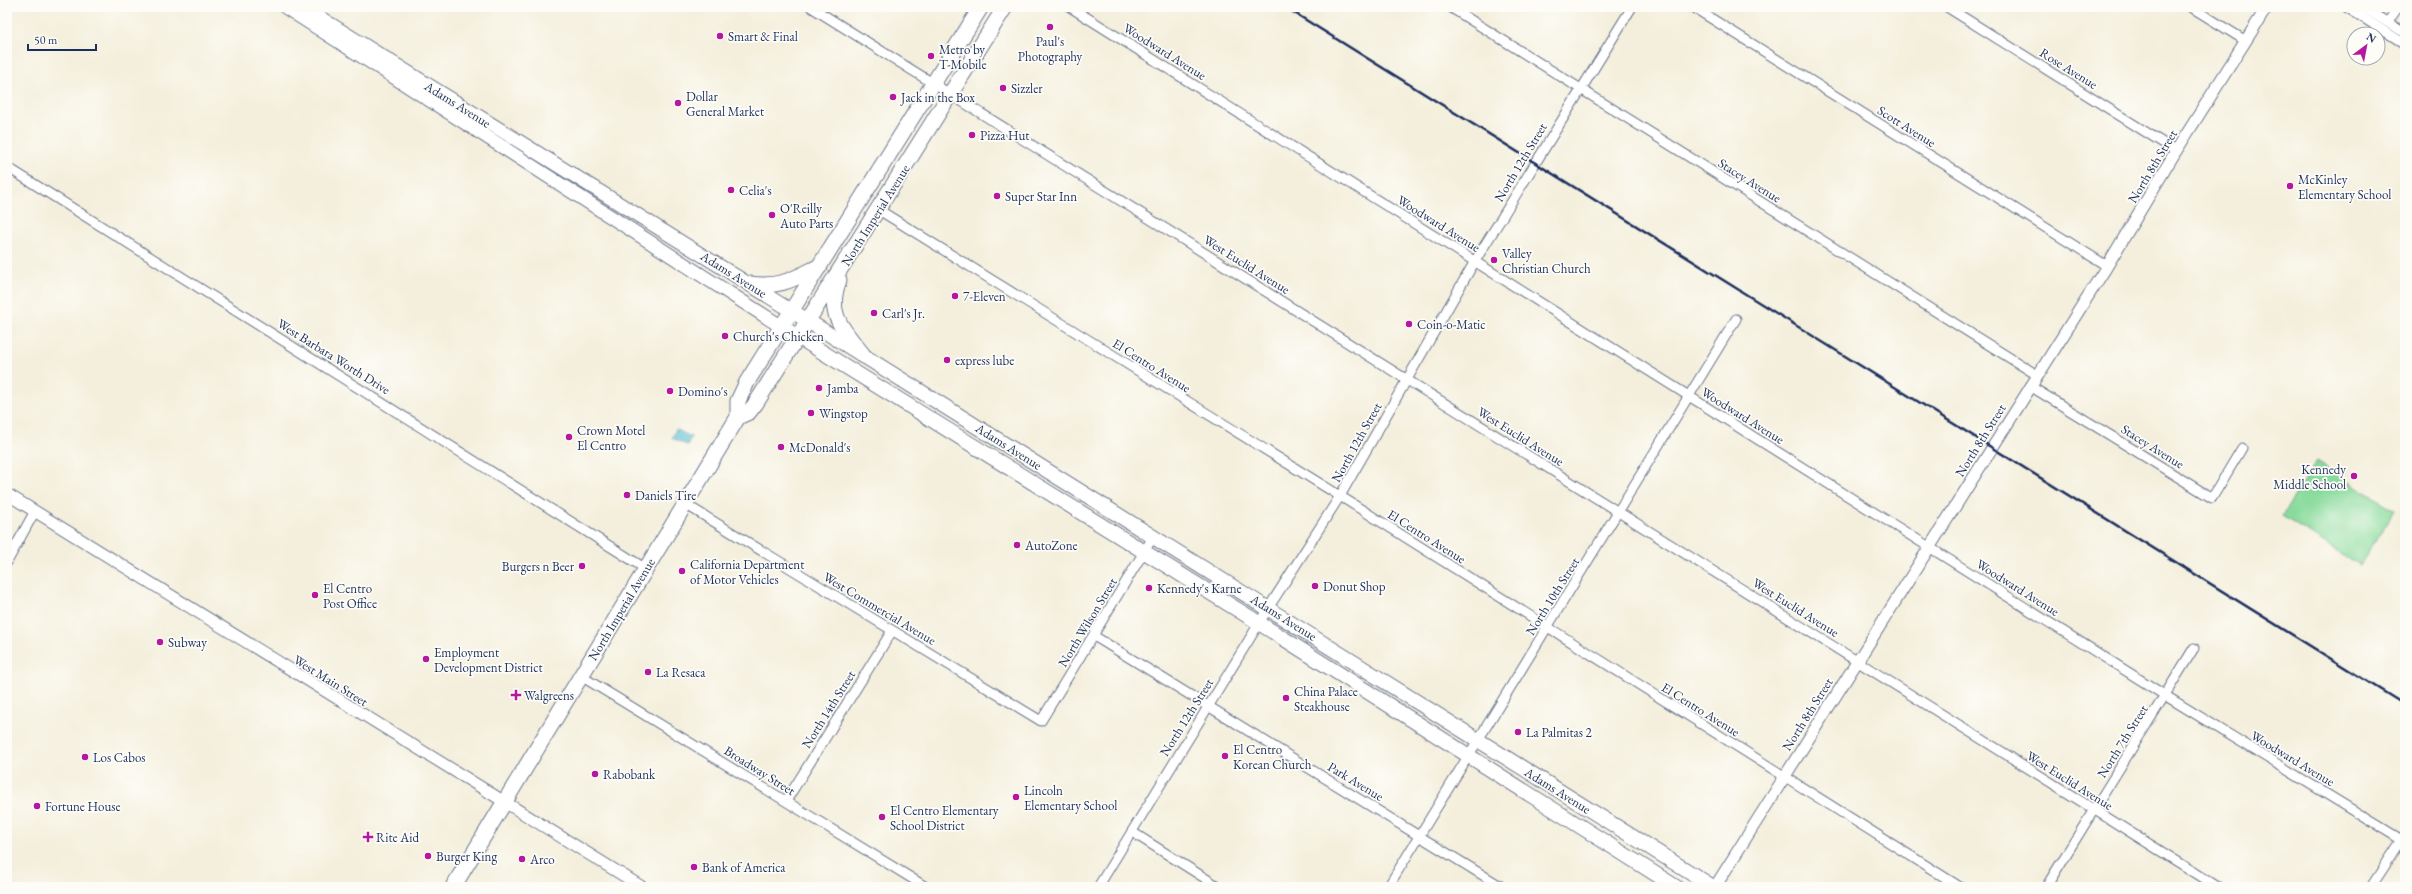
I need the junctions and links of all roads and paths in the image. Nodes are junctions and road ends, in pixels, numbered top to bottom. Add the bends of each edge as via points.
1 (285, 7) edge
2 (303, 7) edge
3 (811, 7) edge
4 (981, 7) edge
5 (1005, 7) edge
6 (1070, 7) edge
7 (1450, 7) edge
8 (1632, 7) edge
9 (1692, 7) edge
10 (1947, 7) edge
11 (2191, 7) edge
12 (2267, 7) edge
13 (2346, 7) edge
14 (2362, 7) edge
15 (2398, 7) edge
16 (2388, 22) junction
17 (329, 29) junction
18 (2405, 33) edge
19 (2246, 41) junction
20 (2405, 44) edge
21 (934, 83) junction
22 (1580, 89) junction
23 (952, 94) junction
24 (2176, 151) junction
25 (7, 167) edge
26 (575, 176) junction
27 (567, 188) junction
28 (582, 199) junction
29 (879, 210) junction
30 (659, 228) junction
31 (858, 243) junction
32 (1476, 261) junction
33 (821, 266) junction
34 (2107, 266) junction
35 (750, 284) junction
36 (792, 311) junction
37 (1736, 319) dead end
38 (807, 320) junction
39 (782, 327) junction
40 (797, 337) junction
41 (864, 356) junction
42 (2037, 375) junction
43 (1406, 379) junction
44 (2030, 386) junction
45 (1688, 396) junction
46 (738, 417) junction
47 (2242, 448) dead end
48 (7, 494) edge
49 (1340, 496) junction
50 (685, 504) junction
51 (35, 511) junction
52 (1618, 514) junction
53 (1153, 537) junction
54 (1930, 546) junction
55 (1144, 552) junction
56 (7, 562) edge
57 (646, 569) junction
58 (1269, 607) junction
59 (1259, 623) junction
60 (1547, 628) junction
61 (892, 631) junction
62 (1094, 636) junction
63 (2194, 648) dead end
64 (1858, 661) junction
65 (581, 676) junction
66 (2166, 696) junction
67 (1209, 706) junction
68 (1041, 720) joint
69 (1478, 740) junction
70 (1468, 754) junction
71 (1785, 776) junction
72 (786, 801) junction
73 (505, 802) junction
74 (2093, 810) junction
75 (1132, 832) junction
76 (1420, 836) junction
77 (2404, 839) edge
78 (453, 887) edge
79 (642, 887) edge
80 (926, 887) edge
81 (1098, 887) edge
82 (1219, 887) edge
83 (1388, 887) edge
84 (1502, 887) edge
85 (1676, 887) edge
86 (1714, 887) edge
87 (1960, 887) edge
88 (2046, 887) edge
89 (2218, 887) edge
90 (2371, 887) edge

1 - 17 main road, Adams Avenue
2 - 17 main road, Adams Avenue
3 - 21 street, West Euclid Avenue
4 - 21 highway, North Imperial Avenue
5 - 23 highway, North Imperial Avenue
6 - 32 street, Woodward Avenue
7 - 22 street, Stacey Avenue
8 - 22 street, North 12th Street
9 - 34 street, Scott Avenue
10 - 24 street, Rose Avenue
11 - 19 street
12 - 19 street, North 8th Street
13 - 20 street
14 - 16 street
15 - 16 street
16 - 18 street
17 - 26 main road, Adams Avenue
17 - 27 main road, Adams Avenue
19 - 24 street, North 8th Street
21 - 23 street, West Euclid Avenue
21 - 33 highway, North Imperial Avenue
22 - 32 street, North 12th Street
22 - 42 street, Stacey Avenue
23 - 29 highway, North Imperial Avenue
23 - 43 street, West Euclid Avenue
24 - 34 street, North 8th Street
25 - 57 street, West Barbara Worth Drive
26 - 27 main road
26 - 30 main road, Adams Avenue
27 - 28 main road, Adams Avenue
28 - 30 main road via 591,198 603,202 646,228
28 - 39 main road, Adams Avenue
29 - 31 highway, North Imperial Avenue
29 - 49 street, El Centro Avenue
30 - 35 main road, Adams Avenue
31 - 38 highway, North Imperial Avenue
31 - 41 highway via 835,291 834,305 836,317 842,328
32 - 43 street, North 12th Street
32 - 45 street, Woodward Avenue
33 - 35 highway via 781,284
33 - 36 highway, North Imperial Avenue
34 - 42 street, North 8th Street
35 - 36 main road, Adams Avenue
36 - 38 main road, Adams Avenue
36 - 39 highway, North Imperial Avenue
37 - 45 street, North 10th Street
38 - 40 highway, North Imperial Avenue
38 - 41 main road, Adams Avenue
39 - 40 main road, Adams Avenue
39 - 46 highway, North Imperial Avenue via 738,401
40 - 46 highway, North Imperial Avenue via 749,412
40 - 55 main road, Adams Avenue
41 - 53 main road, Adams Avenue
42 - 44 street, North 8th Street
43 - 49 street, North 12th Street
43 - 52 street, West Euclid Avenue
44 - 47 street, Stacey Avenue via 2212,498
44 - 54 street, North 8th Street
45 - 52 street, North 10th Street
45 - 54 street, Woodward Avenue
46 - 50 highway, North Imperial Avenue
48 - 51 street, West Main Street
49 - 58 street, North 12th Street
49 - 60 street, El Centro Avenue
50 - 57 highway, North Imperial Avenue
50 - 61 street, West Commercial Avenue
51 - 56 street
51 - 73 street, West Main Street
52 - 60 street, North 10th Street
52 - 64 street, West Euclid Avenue
53 - 55 street, North Wilson Street
53 - 58 main road, Adams Avenue
54 - 64 street, North 8th Street
54 - 66 street, Woodward Avenue
55 - 59 main road, Adams Avenue
55 - 62 street, North Wilson Street
57 - 65 highway, North Imperial Avenue
58 - 59 street, North 12th Street
58 - 69 main road, Adams Avenue
59 - 67 street, North 12th Street
59 - 70 main road, Adams Avenue
60 - 69 street, North 10th Street
60 - 71 street, El Centro Avenue
61 - 68 street, West Commercial Avenue
61 - 72 street, North 14th Street
62 - 67 street, Park Avenue
62 - 68 street, North Wilson Street
63 - 66 street, North 7th Street
64 - 71 street, North 8th Street
64 - 74 street, West Euclid Avenue
65 - 72 street, Broadway Street
65 - 73 highway, North Imperial Avenue
66 - 74 street, North 7th Street
66 - 77 street, Woodward Avenue
67 - 75 street, North 12th Street
67 - 76 street, Park Avenue
69 - 70 street, North 10th Street
69 - 86 main road, Adams Avenue
70 - 76 street, North 10th Street
70 - 85 main road, Adams Avenue
71 - 86 street, North 8th Street
71 - 87 street, El Centro Avenue
72 - 80 street, Broadway Street
73 - 78 highway, North Imperial Avenue
73 - 79 street, West Main Street
74 - 88 street, North 7th Street
74 - 89 street, West Euclid Avenue
75 - 81 street, North 12th Street
75 - 82 street
76 - 83 street, North 10th Street
76 - 84 street, Park Avenue
77 - 90 street

